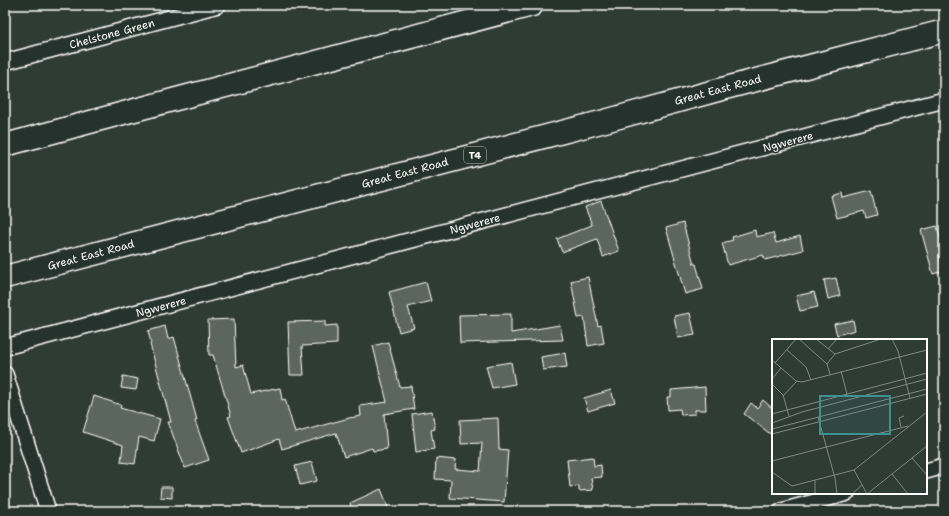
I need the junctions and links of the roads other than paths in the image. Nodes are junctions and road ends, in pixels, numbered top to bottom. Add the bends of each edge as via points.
1 (218, 5) edge
2 (532, 5) edge
3 (944, 31) edge
4 (5, 62) edge
5 (944, 100) edge
6 (5, 145) edge
7 (5, 278) edge
8 (5, 348) edge
9 (5, 374) edge
10 (944, 466) edge
11 (927, 471) edge
12 (843, 494) edge
13 (48, 511) edge
14 (782, 511) edge

1 - 4 street, Chelstone Green
2 - 6 main road
3 - 7 main road, Great East Road / T4
5 - 8 street, Ngwerere
9 - 13 street
10 - 11 street
12 - 14 street

